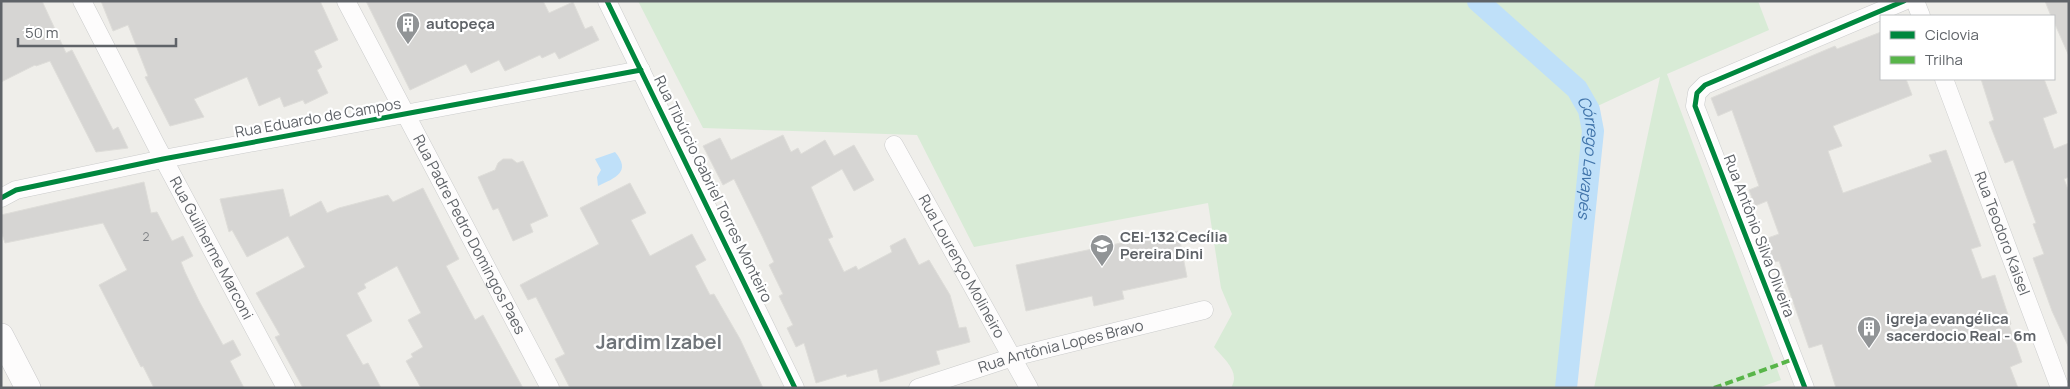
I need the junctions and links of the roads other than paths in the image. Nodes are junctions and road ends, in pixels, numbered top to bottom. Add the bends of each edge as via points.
1 (82, 1) edge
2 (346, 1) edge
3 (607, 1) edge
4 (1904, 1) edge
5 (1915, 1) edge
6 (1921, 15) edge
7 (641, 70) junction
8 (1944, 80) edge
9 (406, 114) junction
10 (894, 145) dead end
11 (163, 158) junction
12 (1, 198) edge
13 (1204, 310) dead end
14 (1, 336) edge
15 (1013, 357) junction
16 (28, 388) edge
17 (286, 388) edge
18 (550, 388) edge
19 (795, 388) edge
20 (918, 388) edge
21 (1029, 388) edge
22 (1805, 388) edge
23 (2060, 388) edge

1 - 11 street, Rua Guilherme Marconi
2 - 9 street, Rua Padre Pedro Domingos Paes
3 - 7 street, Rua Tibúrcio Gabriel Torres Monteiro
4 - 22 street, Rua Antônio Silva Oliveira via 1704,85 1697,94 1695,106
5 - 6 street
7 - 9 street, Rua Eduardo de Campos
7 - 19 street, Rua Tibúrcio Gabriel Torres Monteiro
8 - 23 street, Rua Teodoro Kaisel
9 - 11 street, Rua Eduardo de Campos
9 - 18 street, Rua Padre Pedro Domingos Paes
10 - 15 street, Rua Lourenço Molineiro
11 - 12 street, Rua Eduardo de Campos via 16,190
11 - 17 street, Rua Guilherme Marconi
13 - 15 street, Rua Antônia Lopes Bravo
14 - 16 main road
15 - 20 street, Rua Antônia Lopes Bravo
15 - 21 street, Rua Lourenço Molineiro

